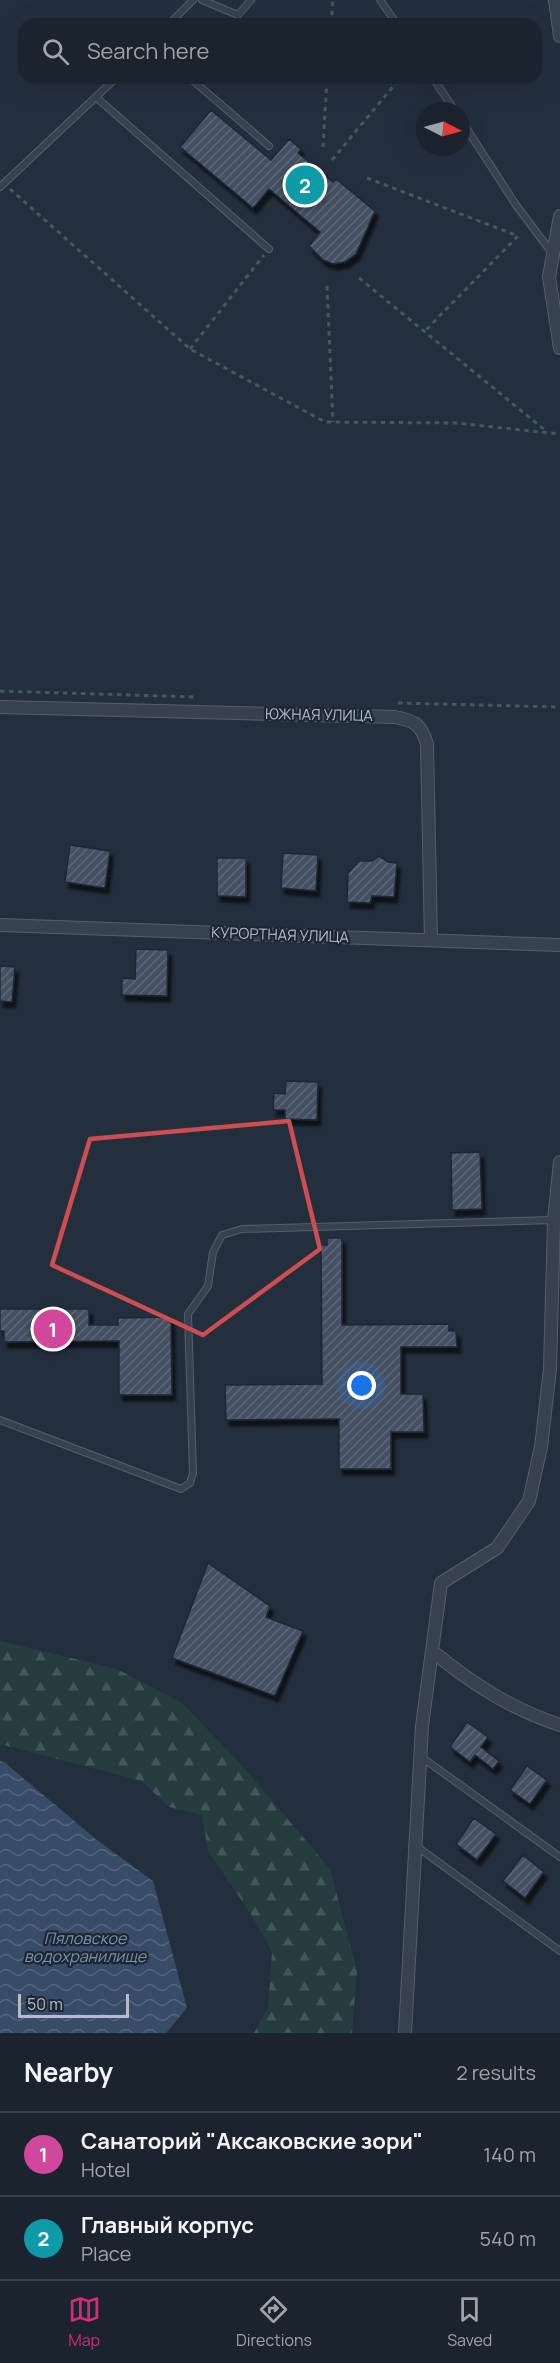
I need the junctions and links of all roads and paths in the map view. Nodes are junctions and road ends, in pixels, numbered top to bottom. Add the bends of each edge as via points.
1 (193, 0) edge
2 (202, 0) edge
3 (251, 0) edge
4 (333, 0) edge
5 (380, 0) edge
6 (555, 0) edge
7 (175, 18) edge
8 (332, 18) edge
9 (393, 18) edge
10 (560, 36) edge
11 (111, 84) edge
12 (197, 84) edge
13 (327, 84) edge
14 (395, 84) edge
15 (437, 84) edge
16 (97, 98) junction
17 (449, 102) edge
18 (470, 134) edge
19 (269, 146) dead end
20 (323, 147) dead end
21 (333, 160) dead end
22 (367, 178) dead end
23 (2, 186) edge
24 (560, 216) edge
25 (269, 249) joint
26 (556, 257) edge
27 (359, 279) dead end
28 (327, 286) dead end
29 (424, 332) junction
30 (560, 348) edge
31 (190, 349) junction
32 (333, 422) junction
33 (548, 433) junction
34 (560, 434) edge
35 (0, 707) edge
36 (0, 926) edge
37 (432, 940) junction
38 (560, 945) edge
39 (560, 1162) edge
40 (554, 1220) junction
41 (0, 1420) edge
42 (432, 1651) junction
43 (560, 1725) edge
44 (420, 1756) junction
45 (416, 1846) junction
46 (560, 1857) edge
47 (560, 1951) edge
48 (405, 2033) edge

1 - 7 lane
2 - 3 lane via 238,15
4 - 8 path
5 - 9 lane
6 - 10 street
11 - 16 lane
12 - 19 lane
13 - 20 path
14 - 21 path
15 - 17 lane
16 - 23 lane
16 - 25 lane
18 - 26 lane via 516,205
22 - 29 path via 518,236
23 - 31 path
24 - 26 street
25 - 31 path
26 - 30 street via 550,293
27 - 29 path
28 - 32 path
29 - 33 path
31 - 32 path via 326,422
32 - 33 path via 456,423
33 - 34 path
35 - 37 street, ЮЖНАЯ УЛИЦА via 411,720 422,729 427,744
36 - 37 street, КУРОРТНАЯ УЛИЦА
37 - 38 street, КУРОРТНАЯ УЛИЦА
39 - 40 street
40 - 41 lane via 242,1229 222,1235 213,1252 208,1286 188,1314 193,1473 190,1483 181,1489
40 - 42 street via 550,1369 541,1447 529,1501 497,1548 441,1583
42 - 43 street via 471,1682 530,1715
42 - 44 street
44 - 45 street
44 - 46 lane
45 - 47 lane
45 - 48 street

